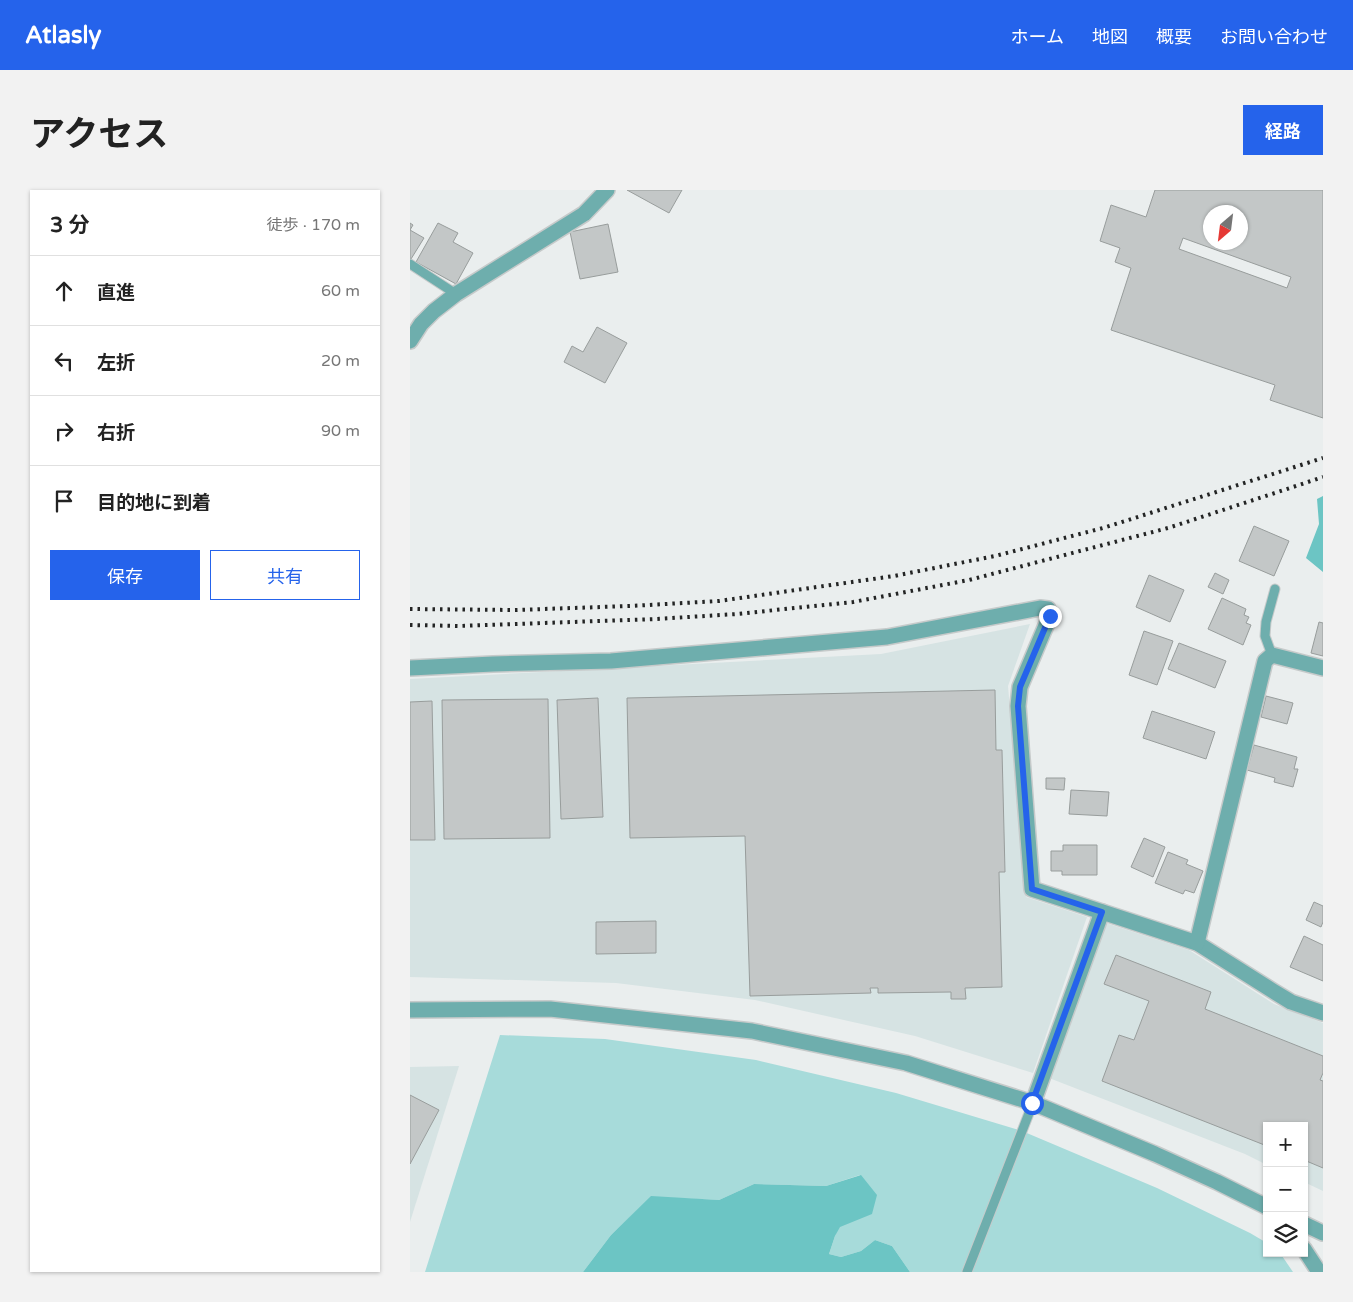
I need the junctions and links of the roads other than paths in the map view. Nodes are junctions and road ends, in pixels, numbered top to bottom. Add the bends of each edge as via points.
1 (607, 190) edge
2 (410, 264) edge
3 (456, 294) junction
4 (410, 341) edge
5 (1275, 589) dead end
6 (1272, 655) junction
7 (410, 668) edge
8 (1323, 668) edge
9 (1102, 912) junction
10 (1197, 944) junction
11 (410, 1010) edge
12 (1323, 1013) edge
13 (1032, 1103) junction
14 (1263, 1205) edge
15 (1308, 1226) edge
16 (1323, 1233) edge
17 (1308, 1255) edge
18 (967, 1272) edge
19 (1319, 1272) edge

1 - 3 street via 584,214
2 - 3 lane
3 - 4 street via 421,324
5 - 6 lane via 1266,622 1266,636
6 - 8 street
6 - 10 street via 1265,661
7 - 9 street via 611,662 887,637 1048,609 1050,616 1020,687 1018,706 1032,889
9 - 10 street
9 - 13 street
10 - 12 street via 1285,998
11 - 13 street via 550,1009 752,1031 906,1063
13 - 14 street via 1155,1154
13 - 18 lane
15 - 16 street
17 - 19 street

